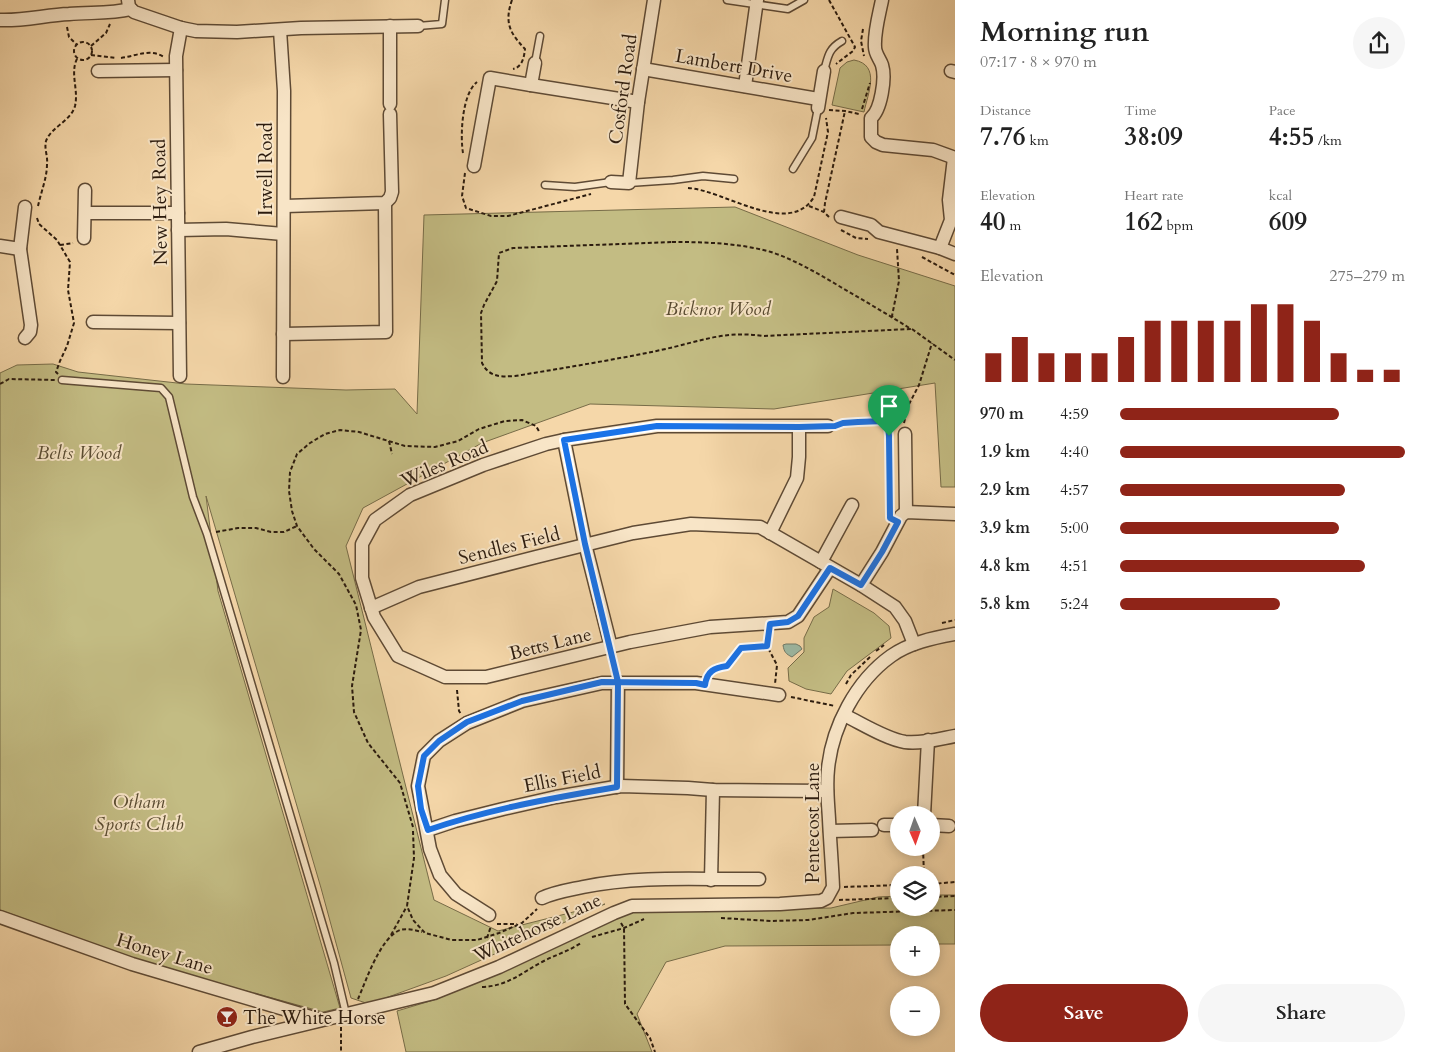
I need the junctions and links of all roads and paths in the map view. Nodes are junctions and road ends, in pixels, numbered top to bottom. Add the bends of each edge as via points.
1 (445, 0) edge
2 (512, 0) edge
3 (654, 0) edge
4 (727, 0) edge
5 (804, 0) edge
6 (882, 0) edge
7 (757, 3) edge
8 (129, 5) edge
9 (112, 13) junction
10 (65, 14) junction
11 (0, 20) edge
12 (390, 26) junction
13 (418, 26) joint
14 (181, 28) junction
15 (280, 30) junction
16 (540, 36) dead end
17 (842, 41) dead end
18 (77, 45) junction
19 (91, 46) junction
20 (91, 55) junction
21 (78, 57) junction
22 (535, 63) joint
23 (643, 69) junction
24 (174, 70) junction
25 (511, 70) dead end
26 (98, 71) dead end
27 (824, 71) joint
28 (531, 85) junction
29 (745, 86) junction
30 (638, 102) junction
31 (818, 103) junction
32 (871, 118) junction
33 (955, 158) edge
34 (474, 166) dead end
35 (793, 169) dead end
36 (734, 179) dead end
37 (611, 182) joint
38 (629, 182) junction
39 (545, 185) dead end
40 (85, 190) dead end
41 (386, 203) junction
42 (285, 206) junction
43 (808, 206) dead end
44 (31, 207) joint
45 (824, 212) dead end
46 (86, 213) junction
47 (178, 213) junction
48 (36, 215) dead end
49 (841, 218) dead end
50 (178, 230) junction
51 (282, 234) junction
52 (84, 238) dead end
53 (897, 245) dead end
54 (0, 246) edge
55 (940, 248) junction
56 (20, 249) junction
57 (955, 254) edge
58 (93, 322) dead end
59 (180, 322) junction
60 (911, 328) junction
61 (283, 334) junction
62 (26, 338) dead end
63 (932, 343) junction
64 (955, 360) edge
65 (180, 376) dead end
66 (283, 377) dead end
67 (62, 380) junction
68 (0, 384) edge
69 (828, 426) joint
70 (799, 427) junction
71 (905, 434) joint
72 (564, 440) junction
73 (389, 441) junction
74 (546, 444) junction
75 (392, 454) dead end
76 (852, 505) dead end
77 (906, 512) junction
78 (955, 514) edge
79 (898, 522) junction
80 (297, 526) junction
81 (770, 533) junction
82 (207, 534) junction
83 (585, 544) junction
84 (825, 565) junction
85 (861, 585) junction
86 (371, 608) junction
87 (770, 624) junction
88 (955, 634) edge
89 (914, 644) junction
90 (767, 646) junction
91 (610, 647) junction
92 (457, 677) junction
93 (618, 682) junction
94 (705, 685) junction
95 (778, 695) junction
96 (840, 710) junction
97 (467, 722) junction
98 (955, 736) edge
99 (928, 740) junction
100 (617, 787) junction
101 (713, 790) junction
102 (827, 791) junction
103 (924, 806) edge
104 (940, 825) edge
105 (890, 826) edge
106 (949, 826) dead end
107 (413, 829) dead end
108 (428, 830) junction
109 (830, 831) junction
110 (759, 879) dead end
111 (711, 880) junction
112 (955, 882) edge
113 (940, 883) edge
114 (890, 886) edge
115 (830, 892) junction
116 (955, 896) edge
117 (940, 897) edge
118 (542, 898) dead end
119 (890, 898) edge
120 (407, 906) dead end
121 (614, 912) junction
122 (489, 915) dead end
123 (0, 917) edge
124 (519, 924) dead end
125 (424, 933) dead end
126 (390, 937) junction
127 (487, 938) dead end
128 (346, 1014) junction
129 (322, 1020) junction
130 (199, 1052) edge
131 (341, 1052) edge
132 (655, 1052) edge

1 - 13 lane via 442,24
2 - 25 path via 509,28 525,50 517,68
3 - 23 street, Cosford Road
4 - 7 lane
5 - 7 lane via 788,9
6 - 32 street via 874,49 882,63 882,92 876,114
7 - 29 street
8 - 9 street
8 - 14 street via 134,12
9 - 10 street
9 - 19 path via 106,33
10 - 11 street via 31,20
10 - 18 path via 69,37
12 - 13 street
12 - 15 street
12 - 41 street via 392,192
14 - 15 street via 196,31
14 - 24 street, New Hey Road
15 - 42 street, Irwell Road
16 - 22 lane
17 - 27 lane via 829,52
18 - 19 path via 83,42
18 - 21 path via 75,52
19 - 20 path
20 - 21 path via 85,59
20 - 24 path via 120,58 157,53
21 - 44 path via 74,64 77,95 74,109 46,141 48,163
22 - 28 street
23 - 29 street, Lambert Drive
23 - 30 street, Cosford Road
24 - 26 street
24 - 47 street, New Hey Road
27 - 31 street
28 - 30 street
28 - 34 street via 490,78
29 - 31 street, Lambert Drive
30 - 38 street, Cosford Road
31 - 32 path via 828,110
31 - 35 lane via 812,138
32 - 33 street via 871,137 876,142 933,150
33 - 55 street via 949,200 950,220
36 - 38 lane via 703,176
37 - 38 street
37 - 39 lane via 575,187
40 - 46 street
41 - 42 street
41 - 61 street via 386,332
42 - 51 street, Irwell Road
43 - 45 path
44 - 56 street
46 - 47 street
46 - 52 street
47 - 50 street, New Hey Road
48 - 67 path via 39,224 56,240 70,262 68,290 74,323 56,372
49 - 55 street via 871,225 878,232
50 - 51 street, Irwell Road
50 - 59 street, New Hey Road
51 - 61 street
53 - 60 path via 898,281 892,316
54 - 56 street
55 - 57 street
56 - 62 street via 31,325
58 - 59 street
59 - 65 street, New Hey Road
60 - 60 path via 763,336 722,335 661,350 515,376 496,376 485,370 482,363 481,313 497,282 499,253 513,248 700,242 752,248 785,257 808,268
60 - 63 path
61 - 66 street
63 - 64 path
63 - 71 path via 919,385 905,414
67 - 68 path via 9,379
67 - 82 lane via 161,388 169,397 193,498
69 - 70 street, Wiles Road
69 - 79 path via 876,421 884,421 888,426 890,518
70 - 72 street, Wiles Road via 657,426
70 - 81 street via 797,478
71 - 77 street
72 - 74 street, Wiles Road
72 - 83 street
73 - 74 path via 405,446 435,447 458,441 478,429 522,420 536,426
73 - 75 path
73 - 80 path via 340,430 325,434 297,454 290,472 289,491
74 - 86 street, Wiles Road via 410,495 375,520 362,544 362,578
76 - 84 street, Betts Lane
77 - 78 street
77 - 79 street
79 - 85 street
80 - 82 path via 284,532 238,528
80 - 107 path via 339,574 356,606 361,630 352,686 354,712 368,743 400,783
81 - 83 street, Sendles Field via 760,527 691,524
81 - 84 street, Sendles Field
82 - 128 lane via 334,963
83 - 86 street, Sendles Field via 418,587
83 - 91 street
84 - 85 street, Sendles Field
84 - 87 street, Betts Lane via 798,616 788,622
85 - 89 street, Sendles Field via 895,607 905,621
86 - 92 street, Betts Lane via 398,656 445,677
87 - 90 path
87 - 91 street, Betts Lane via 710,626
88 - 89 street, Pentecost Lane
89 - 96 street, Pentecost Lane via 892,655 867,676
90 - 94 path via 741,648 727,666 714,668 706,677
90 - 95 path via 777,665 775,685
91 - 92 street, Betts Lane via 486,677
91 - 93 path
92 - 97 path via 459,711
93 - 94 street
93 - 97 street via 602,682 522,701
93 - 100 street
94 - 95 street
95 - 96 path
96 - 99 street via 889,737 904,742
96 - 102 street, Pentecost Lane
97 - 108 street via 424,756 418,786
98 - 99 street
99 - 103 street
100 - 101 street, Ellis Field
100 - 108 street, Ellis Field via 512,807
101 - 102 street, Ellis Field
101 - 111 street
102 - 109 street, Pentecost Lane
104 - 106 street
105 - 109 street
108 - 122 street via 430,848 440,875 456,894
109 - 115 street, Pentecost Lane
110 - 111 street
111 - 118 street via 610,882
112 - 113 path
114 - 115 path
115 - 119 path via 836,900
115 - 121 street, Whitehorse Lane via 821,901 632,906
116 - 117 path
120 - 126 path
121 - 128 street, Whitehorse Lane via 529,954 442,989
121 - 132 path via 624,928 625,1004 650,1038
123 - 129 street, Honey Lane via 132,964
124 - 127 path via 492,924
125 - 126 path via 413,929 400,930
126 - 128 path
128 - 129 street, Whitehorse Lane
128 - 131 path
129 - 130 street, Whitehorse Lane

